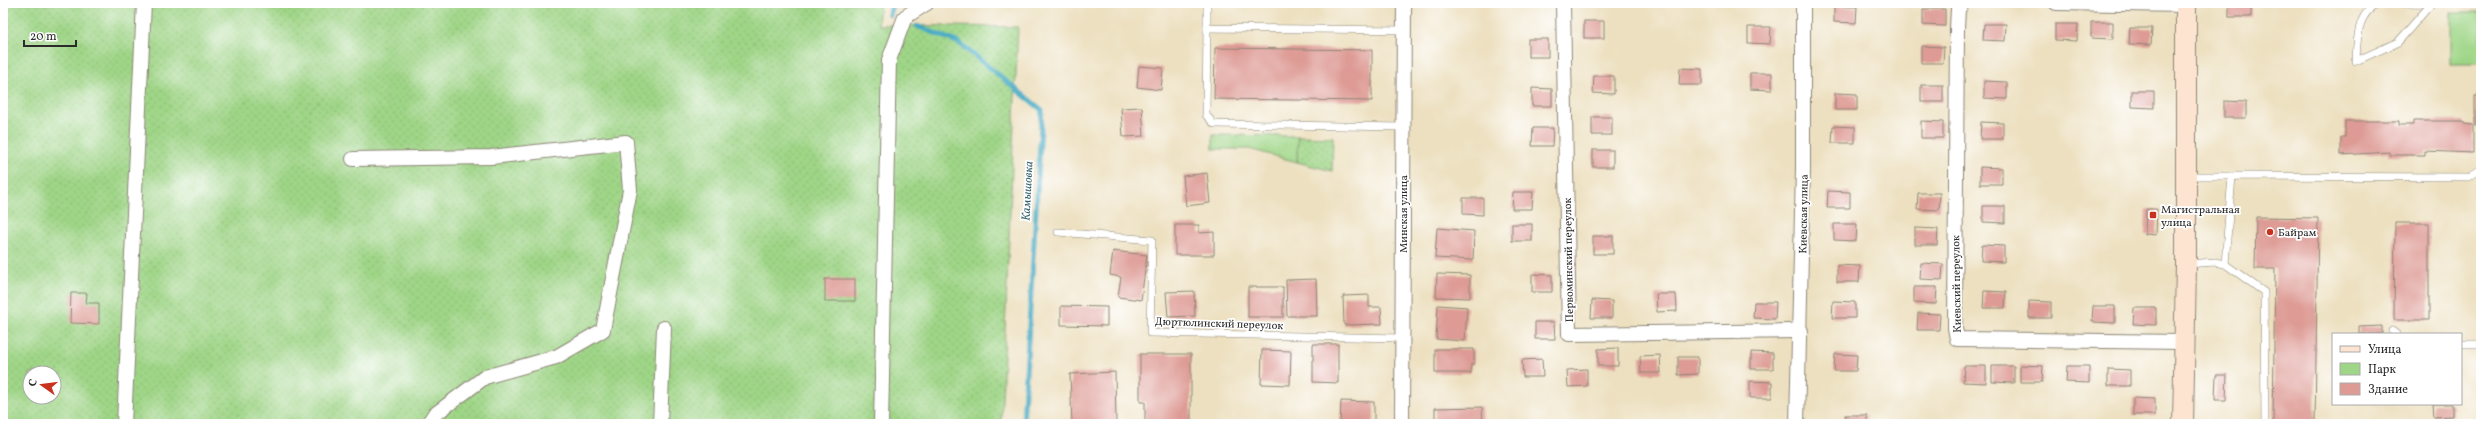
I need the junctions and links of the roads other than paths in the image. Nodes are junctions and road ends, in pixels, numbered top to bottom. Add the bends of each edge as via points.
1 (144, 3) edge
2 (927, 3) edge
3 (1207, 3) edge
4 (1404, 3) edge
5 (1563, 3) edge
6 (1803, 3) edge
7 (1963, 3) edge
8 (2056, 3) edge
9 (2424, 3) edge
10 (2432, 3) edge
11 (2186, 4) edge
12 (1207, 28) junction
13 (1404, 30) junction
14 (1403, 127) junction
15 (353, 159) dead end
16 (2481, 169) edge
17 (2186, 176) junction
18 (2232, 176) junction
19 (1058, 232) dead end
20 (2186, 264) junction
21 (2225, 264) junction
22 (664, 328) dead end
23 (1801, 331) junction
24 (1402, 338) junction
25 (2184, 342) junction
26 (2462, 344) edge
27 (2481, 344) edge
28 (124, 424) edge
29 (428, 424) edge
30 (660, 424) edge
31 (881, 424) edge
32 (1402, 424) edge
33 (1797, 424) edge
34 (2183, 424) edge
35 (2265, 424) edge

1 - 28 street
2 - 31 street via 905,17 889,60
3 - 12 lane
4 - 13 street, Минская улица
5 - 23 street, Первоминский переулок via 1569,334
6 - 23 street, Киевская улица
7 - 25 street, Киевский переулок via 1958,9 1957,28 1957,339
8 - 11 street
9 - 10 lane via 2377,5 2365,14 2358,32 2356,61 2398,42
11 - 17 street
12 - 13 lane
12 - 14 lane via 1206,115 1214,124
13 - 14 street, Минская улица
14 - 24 street, Минская улица
15 - 29 street via 491,157 626,142 630,190 603,330 556,357 486,377 434,415
16 - 18 lane via 2469,178
17 - 18 lane
17 - 20 street
18 - 21 lane
19 - 24 lane, Дюртюлинский переулок via 1152,240 1150,333
20 - 21 lane
20 - 25 street
21 - 35 lane via 2264,292
22 - 30 street
23 - 33 street, Киевская улица
24 - 32 street, Минская улица
25 - 34 street
26 - 27 lane

